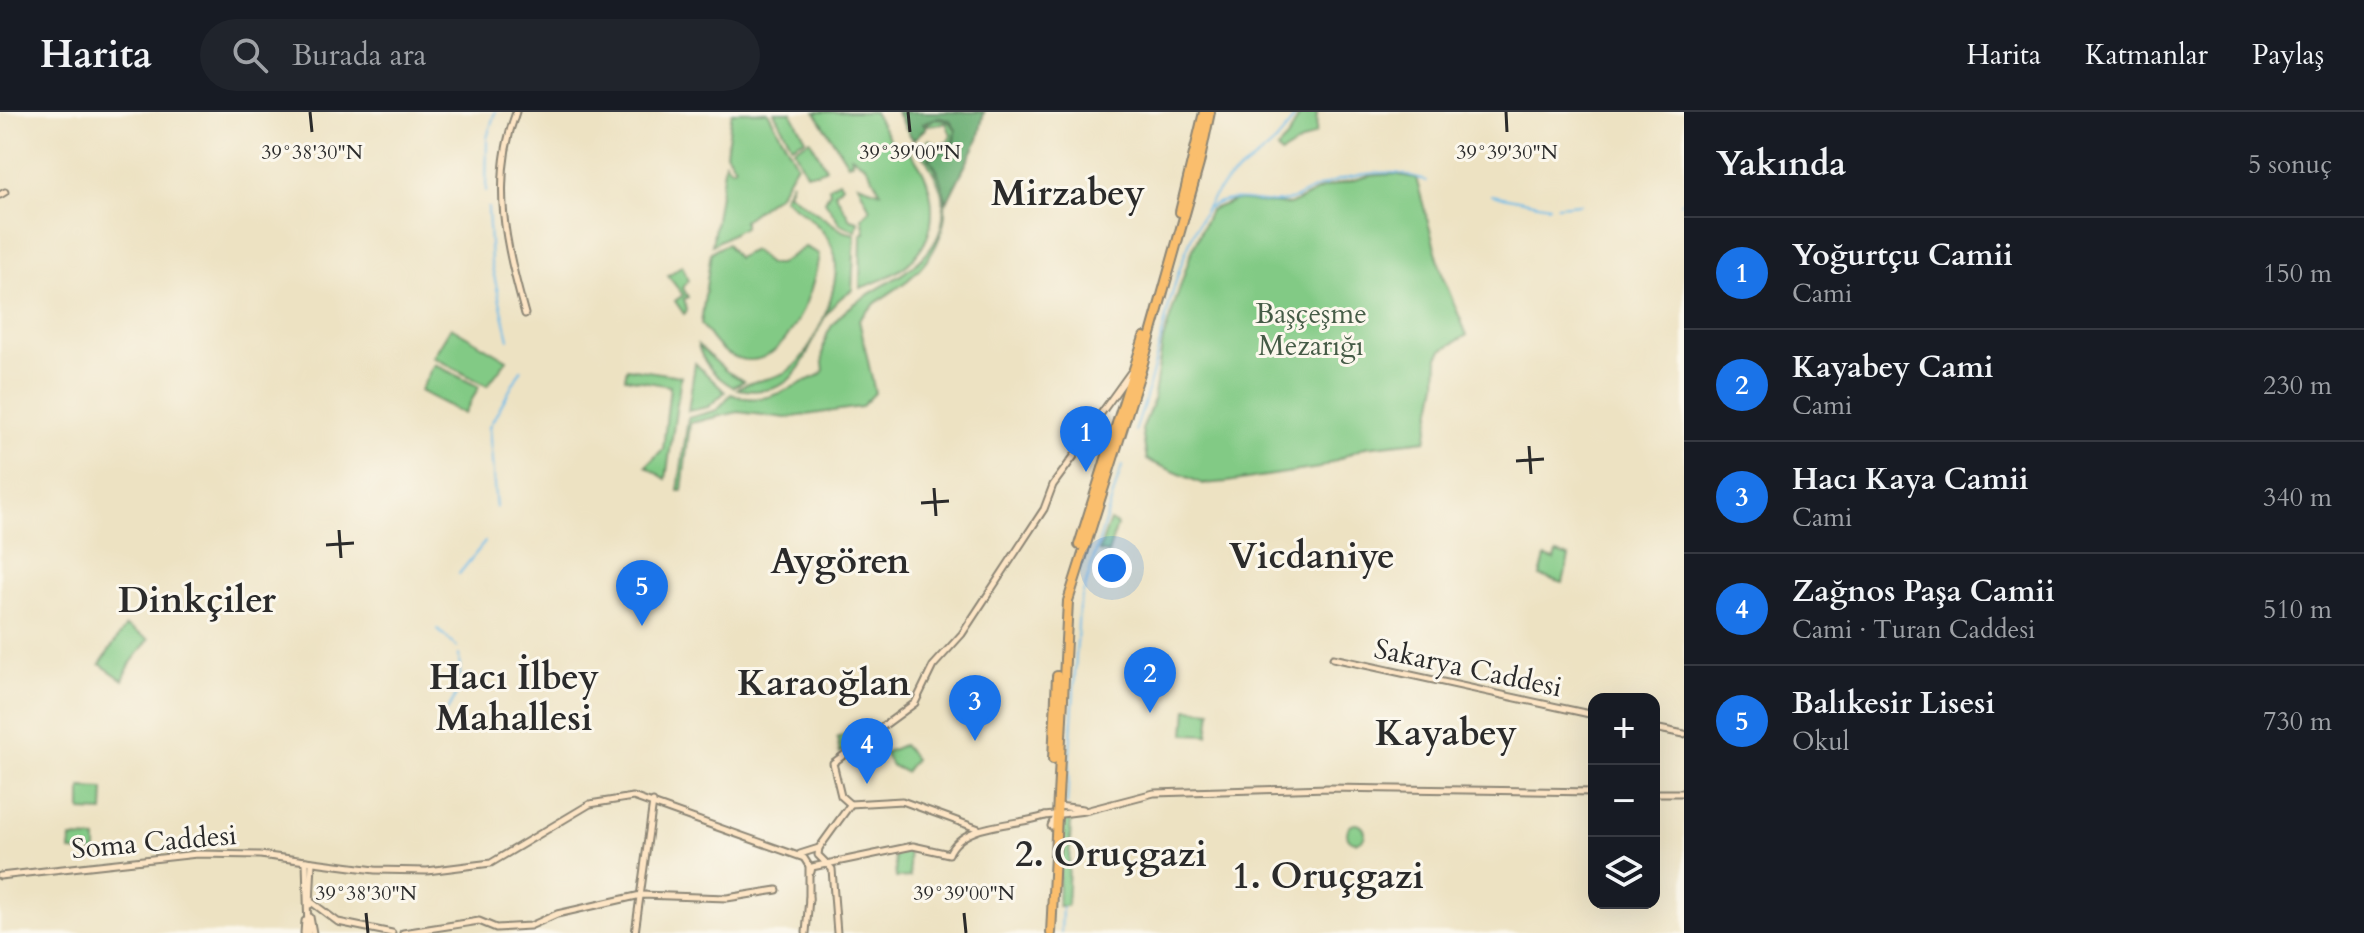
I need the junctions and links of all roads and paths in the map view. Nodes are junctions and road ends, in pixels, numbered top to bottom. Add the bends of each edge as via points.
1 (516, 112) edge
2 (1207, 112) edge
3 (525, 314) dead end
4 (1136, 366) junction
5 (1088, 437) junction
6 (1118, 449) junction
7 (1333, 658) dead end
8 (1588, 714) edge
9 (1660, 729) edge
10 (1684, 734) edge
11 (1588, 792) edge
12 (1660, 793) edge
13 (1684, 793) edge
14 (653, 802) junction
15 (850, 804) junction
16 (1055, 811) junction
17 (980, 829) junction
18 (819, 848) junction
19 (795, 853) junction
20 (309, 861) junction
21 (828, 865) junction
22 (0, 876) edge
23 (777, 890) dead end
24 (641, 895) junction
25 (809, 900) junction
26 (310, 901) junction
27 (309, 914) junction
28 (1047, 932) edge
29 (309, 933) edge
30 (392, 933) edge
31 (403, 933) edge
32 (635, 933) edge
33 (806, 933) edge
34 (837, 933) edge

1 - 3 main road via 503,155 500,200
2 - 4 highway
2 - 6 highway via 1199,164
4 - 5 main road
4 - 6 highway
5 - 6 main road
5 - 15 main road via 958,638 933,666 915,703 833,763 841,796
6 - 16 highway via 1066,611
6 - 16 highway via 1063,598
7 - 8 main road, Sakarya Caddesi
9 - 10 main road
11 - 16 main road via 1312,788 1142,795 1092,809
12 - 13 main road
14 - 19 main road, Soma Caddesi
14 - 20 main road, Soma Caddesi via 633,797 590,804 491,863 427,871 367,870
14 - 24 main road
15 - 17 main road via 902,801
15 - 18 main road
16 - 17 main road via 1020,824
16 - 28 highway
16 - 28 highway
17 - 21 main road via 959,840 949,854 913,846
18 - 19 main road
18 - 21 main road via 817,853
19 - 25 main road via 808,863
20 - 22 main road, Soma Caddesi via 197,854
20 - 26 main road
20 - 27 main road
21 - 25 main road via 812,867
21 - 34 main road
23 - 24 main road via 727,898
24 - 31 main road via 557,914 530,926 496,928 479,921
24 - 32 main road
25 - 33 main road
26 - 27 main road
26 - 30 main road via 338,922
27 - 29 main road

